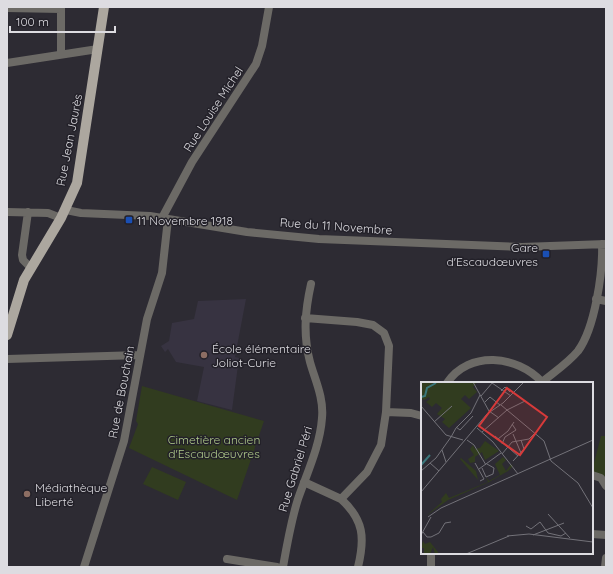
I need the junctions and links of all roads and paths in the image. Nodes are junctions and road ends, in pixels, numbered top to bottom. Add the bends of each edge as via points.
1 (104, 7) edge
2 (269, 7) edge
3 (7, 8) edge
4 (61, 8) edge
5 (98, 49) junction
6 (61, 54) junction
7 (7, 63) edge
8 (7, 212) edge
9 (28, 212) junction
10 (63, 214) junction
11 (165, 218) junction
12 (604, 244) edge
13 (30, 267) junction
14 (311, 284) dead end
15 (596, 299) junction
16 (606, 301) edge
17 (305, 318) junction
18 (7, 335) edge
19 (140, 355) junction
20 (7, 359) edge
21 (448, 382) edge
22 (541, 382) edge
23 (543, 382) edge
24 (386, 412) junction
25 (421, 416) edge
26 (593, 475) edge
27 (304, 482) junction
28 (606, 484) edge
29 (341, 499) junction
30 (593, 534) edge
31 (606, 535) edge
32 (431, 554) edge
33 (606, 558) edge
34 (227, 559) dead end
35 (84, 567) edge
36 (277, 567) edge
37 (283, 567) edge
38 (358, 567) edge
39 (431, 567) edge
40 (605, 567) edge

1 - 5 main road, Rue Jean Jaurès
2 - 11 street, Rue Louise Michel via 256,64 195,159
3 - 4 street
4 - 6 street
5 - 6 street
5 - 10 main road, Rue Jean Jaurès via 79,172
6 - 7 street
8 - 9 street, Rue du 11 Novembre
9 - 10 street, Rue du 11 Novembre
9 - 13 street via 22,255
10 - 11 street, Rue du 11 Novembre via 143,215
10 - 13 main road, Rue Jean Jaurès
11 - 12 street, Rue du 11 Novembre via 248,232 318,239 526,247
11 - 19 street, Rue de Bouchain via 163,268 147,319
12 - 15 street
13 - 18 main road, Rue Jean Jaurès via 21,287
14 - 17 street, Rue Gabriel Péri
15 - 16 street
15 - 23 street via 581,347
17 - 24 street via 362,323 377,327 384,334 390,350
17 - 27 street, Rue Gabriel Péri via 306,343 322,416 318,441
19 - 20 street
19 - 35 street, Rue de Bouchain via 124,441
21 - 22 street via 467,364 488,359 500,360 523,368
24 - 25 street
24 - 29 street via 383,439 376,457 363,477
26 - 28 street via 602,478
27 - 29 street
27 - 37 street, Rue Gabriel Péri via 292,521
29 - 38 street via 352,511 362,531 363,547
30 - 31 street
32 - 39 street
33 - 40 street
34 - 36 street

